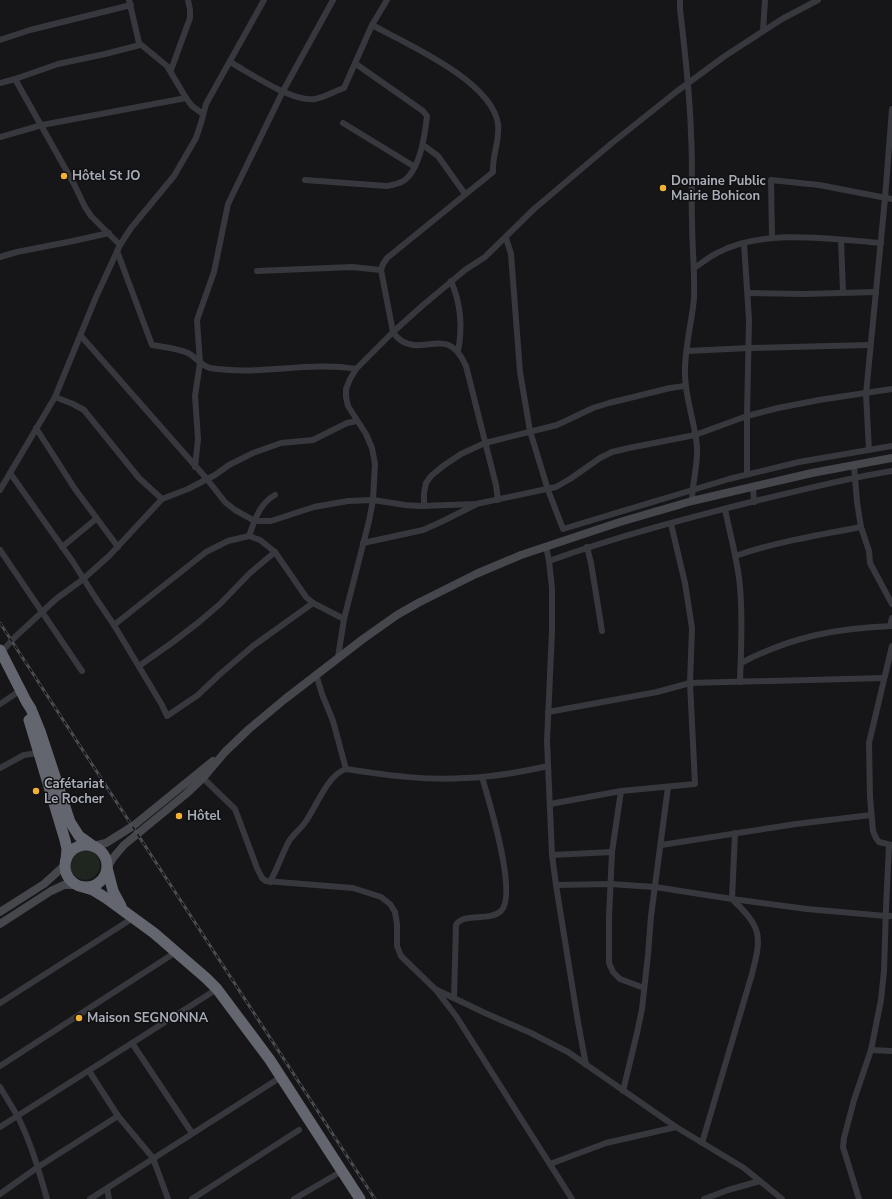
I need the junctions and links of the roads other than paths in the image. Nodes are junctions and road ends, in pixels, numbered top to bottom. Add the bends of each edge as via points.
1 (188, 0) edge
2 (264, 0) edge
3 (333, 0) edge
4 (387, 0) edge
5 (680, 0) edge
6 (765, 0) edge
7 (818, 0) edge
8 (130, 2) edge
9 (372, 25) junction
10 (763, 31) junction
11 (0, 40) edge
12 (140, 45) junction
13 (230, 62) junction
14 (356, 64) junction
15 (171, 70) junction
16 (15, 79) junction
17 (0, 83) edge
18 (688, 83) junction
19 (283, 91) junction
20 (186, 98) junction
21 (892, 109) edge
22 (203, 114) junction
23 (343, 123) dead end
24 (42, 125) junction
25 (0, 137) edge
26 (423, 145) junction
27 (415, 167) junction
28 (305, 180) dead end
29 (465, 194) junction
30 (885, 198) junction
31 (892, 199) edge
32 (109, 232) junction
33 (772, 237) junction
34 (506, 238) junction
35 (841, 240) junction
36 (744, 243) junction
37 (881, 243) junction
38 (120, 245) junction
39 (117, 251) junction
40 (0, 257) edge
41 (694, 268) junction
42 (381, 270) junction
43 (257, 271) dead end
44 (451, 281) junction
45 (843, 292) junction
46 (876, 292) junction
47 (748, 293) junction
48 (393, 332) junction
49 (80, 336) junction
50 (870, 345) junction
51 (749, 348) junction
52 (458, 351) junction
53 (687, 351) junction
54 (200, 363) junction
55 (356, 369) junction
56 (685, 386) junction
57 (892, 389) edge
58 (866, 394) junction
59 (55, 397) junction
60 (747, 416) junction
61 (357, 421) junction
62 (36, 428) junction
63 (530, 431) junction
64 (695, 435) junction
65 (485, 443) junction
66 (892, 446) edge
67 (869, 450) junction
68 (892, 458) edge
69 (854, 465) junction
70 (195, 467) junction
71 (892, 471) edge
72 (10, 473) junction
73 (747, 474) junction
74 (855, 477) junction
75 (206, 478) junction
76 (752, 487) junction
77 (0, 490) edge
78 (548, 490) junction
79 (692, 490) junction
80 (275, 495) dead end
81 (162, 499) junction
82 (373, 500) junction
83 (498, 500) junction
84 (692, 501) junction
85 (754, 502) junction
86 (476, 504) junction
87 (424, 506) junction
88 (725, 509) junction
89 (96, 519) junction
90 (255, 521) junction
91 (671, 524) junction
92 (861, 527) junction
93 (249, 536) junction
94 (363, 543) junction
95 (118, 546) junction
96 (546, 546) junction
97 (62, 547) junction
98 (587, 547) junction
99 (0, 550) edge
100 (275, 552) junction
101 (735, 556) junction
102 (549, 561) junction
103 (84, 578) junction
104 (313, 603) junction
105 (892, 604) edge
106 (43, 613) junction
107 (344, 618) junction
108 (892, 618) edge
109 (114, 624) junction
110 (891, 626) edge
111 (602, 631) dead end
112 (892, 646) edge
113 (1, 652) edge
114 (338, 658) junction
115 (890, 660) edge
116 (741, 663) junction
117 (139, 666) junction
118 (82, 671) dead end
119 (316, 674) junction
120 (884, 678) junction
121 (740, 682) junction
122 (690, 683) junction
123 (21, 690) junction
124 (26, 702) junction
125 (0, 704) edge
126 (548, 712) junction
127 (225, 752) junction
128 (39, 753) junction
129 (548, 766) junction
130 (0, 768) edge
131 (346, 769) junction
132 (482, 777) junction
133 (203, 778) junction
134 (668, 787) junction
135 (620, 791) junction
136 (550, 804) junction
137 (872, 815) junction
138 (735, 833) junction
139 (661, 845) junction
140 (891, 845) edge
141 (93, 846) junction
142 (612, 852) junction
143 (552, 855) junction
144 (65, 862) junction
145 (107, 868) junction
146 (270, 882) junction
147 (610, 884) junction
148 (556, 885) junction
149 (79, 886) junction
150 (655, 887) junction
151 (732, 899) junction
152 (123, 910) junction
153 (0, 912) edge
154 (889, 916) edge
155 (133, 918) junction
156 (0, 924) edge
157 (176, 952) junction
158 (644, 988) junction
159 (217, 989) junction
160 (436, 990) junction
161 (454, 998) junction
162 (0, 1003) edge
163 (132, 1043) junction
164 (871, 1050) junction
165 (892, 1051) edge
166 (586, 1065) junction
167 (0, 1066) edge
168 (89, 1071) junction
169 (281, 1077) junction
170 (0, 1087) edge
171 (623, 1091) junction
172 (17, 1116) junction
173 (118, 1116) junction
174 (0, 1127) edge
175 (676, 1127) junction
176 (299, 1130) dead end
177 (192, 1133) junction
178 (702, 1143) junction
179 (153, 1158) junction
180 (550, 1164) junction
181 (38, 1167) junction
182 (342, 1171) junction
183 (760, 1181) junction
184 (107, 1189) junction
185 (0, 1194) edge
186 (47, 1199) edge
187 (90, 1199) edge
188 (109, 1199) edge
189 (168, 1199) edge
190 (192, 1199) edge
191 (294, 1199) edge
192 (360, 1199) edge
193 (572, 1199) edge
194 (704, 1199) edge
195 (782, 1199) edge
196 (859, 1199) edge

1 - 15 street via 190,18
2 - 13 street
3 - 19 street
4 - 9 street
5 - 18 street
6 - 10 street
7 - 10 street
8 - 11 street
8 - 12 street
9 - 14 street
9 - 29 street via 450,68 479,90 495,112 498,144 492,172
10 - 18 street
12 - 15 street
12 - 16 street via 58,64
13 - 19 street
13 - 22 street via 211,93
14 - 19 street via 344,88 315,99 305,99
14 - 26 street via 427,116
15 - 20 street
16 - 17 street
16 - 24 street
18 - 34 street via 534,209
18 - 41 street via 692,136
19 - 54 street via 228,204 214,272 197,320
20 - 22 street
20 - 24 street
21 - 30 street
22 - 38 street via 196,138 174,176
23 - 27 street
24 - 25 street
24 - 32 street via 84,207
26 - 27 street
26 - 29 street via 438,156
27 - 28 street via 405,180 387,186
29 - 42 street via 387,258
30 - 31 street
30 - 33 street via 812,184 771,180
30 - 37 street
32 - 38 street
32 - 40 street
33 - 35 street
33 - 36 street
34 - 44 street via 485,257
34 - 63 street via 511,254 520,372
35 - 37 street
35 - 45 street
36 - 41 street via 717,253
36 - 47 street
37 - 46 street
38 - 39 street
39 - 49 street
39 - 54 street via 152,344 186,352
41 - 53 street via 693,304
42 - 43 street via 352,267
42 - 48 street
44 - 48 street
44 - 52 street via 459,304 461,335
45 - 46 street
45 - 47 street
46 - 50 street
47 - 51 street
48 - 52 street via 408,344 444,344
48 - 55 street
49 - 59 street
49 - 70 street
50 - 51 street
50 - 58 street
51 - 53 street
51 - 60 street
52 - 65 street via 466,366
53 - 56 street via 684,368
54 - 55 street via 210,368 251,370 334,366
54 - 70 street via 195,396 198,439
55 - 61 street via 346,389 346,397
56 - 63 street via 609,403 557,425
56 - 64 street
57 - 58 street
58 - 60 street via 819,400
58 - 67 street
59 - 62 street
59 - 81 street via 84,410 139,478
60 - 64 street
60 - 73 street
61 - 75 street via 313,440 281,443 264,449
61 - 82 street via 372,448 375,464
62 - 72 street
62 - 89 street
63 - 65 street
63 - 78 street
64 - 78 street via 612,452 563,484
64 - 79 street via 697,462
65 - 83 street
65 - 87 street via 461,454 431,476 426,483
66 - 67 street
67 - 73 street
68 - 69 main road
69 - 74 street
69 - 76 main road
70 - 75 street
71 - 74 street
72 - 77 street
72 - 97 street
73 - 79 street
74 - 85 street
74 - 92 street
75 - 81 street via 188,489
75 - 90 street via 225,502
76 - 84 main road
76 - 85 street
78 - 79 street via 563,529
78 - 83 street
79 - 84 street
80 - 90 street via 259,509
81 - 95 street
82 - 87 street
82 - 90 street via 336,502 271,521
82 - 94 street
83 - 86 street
84 - 96 main road
85 - 88 street
86 - 87 street
86 - 94 street via 423,530
88 - 91 street
88 - 101 street
89 - 95 street
89 - 97 street
90 - 93 street
91 - 98 street
91 - 122 street via 690,608
92 - 101 street via 803,537
92 - 105 street via 872,568
93 - 100 street via 260,540
93 - 109 street via 228,541 206,552
94 - 107 street
95 - 103 street
96 - 102 street
96 - 114 main road via 476,574 418,603 397,615
97 - 103 street
98 - 102 street
98 - 111 street
99 - 106 street
100 - 104 street via 306,597
100 - 117 street via 199,622
101 - 116 street via 740,586
102 - 126 street via 552,631
103 - 106 street via 56,599
103 - 109 street
104 - 107 street
104 - 117 street via 253,646 198,695 167,716
106 - 113 street
106 - 118 street
107 - 114 street
108 - 110 street
109 - 117 street
110 - 116 street via 837,631 798,639 775,646
112 - 115 street
113 - 123 highway
114 - 119 main road
115 - 120 street
116 - 121 street
119 - 127 main road
119 - 131 street
120 - 121 street
120 - 137 street via 869,743
121 - 122 street
122 - 126 street via 657,692
122 - 134 street via 695,784
123 - 124 highway
123 - 125 street
124 - 128 highway
124 - 141 highway via 40,731 70,822 79,836
126 - 129 street
127 - 133 main road
127 - 141 main road via 133,826 106,843
128 - 130 street via 24,755
128 - 144 highway via 65,840
129 - 132 street
129 - 136 street
131 - 132 street via 408,777
131 - 146 street via 337,773 306,821 288,843
132 - 161 street via 502,852 507,899 502,910 496,914 463,919 456,925
133 - 145 main road via 124,845
133 - 146 street via 236,809 261,876
134 - 135 street
134 - 139 street
135 - 136 street
135 - 142 street
136 - 143 street
137 - 138 street
137 - 140 street via 876,838 879,842
138 - 139 street
138 - 151 street
139 - 150 street
140 - 154 street
141 - 144 highway via 78,846 70,852
141 - 145 highway via 104,854
142 - 143 street
142 - 147 street
143 - 148 street
144 - 149 highway via 68,877
144 - 153 main road via 44,884
145 - 149 highway via 100,881 90,887
145 - 152 highway via 113,891
146 - 160 street via 353,888 381,897 395,912 397,946 401,956
147 - 148 street
147 - 150 street
147 - 158 street via 609,963 620,979
148 - 166 street
149 - 152 highway via 98,893
149 - 156 main road via 64,885 51,891
150 - 151 street
150 - 158 street
151 - 154 street
151 - 178 street via 753,921 758,934 758,951
152 - 155 highway
154 - 164 street via 881,1000
155 - 157 highway
155 - 162 street
157 - 159 highway
157 - 167 street
158 - 171 street via 637,1033
159 - 163 street
159 - 169 highway
160 - 161 street
160 - 180 street via 456,1016
161 - 166 street via 531,1033 568,1052
163 - 168 street
163 - 177 street
164 - 165 street
164 - 196 street via 854,1100 843,1147
166 - 171 street
168 - 172 street
168 - 173 street
169 - 177 street
169 - 182 highway
170 - 172 street
171 - 175 street
172 - 174 street
172 - 181 street
173 - 179 street
173 - 181 street
175 - 178 street
175 - 180 street via 606,1143
176 - 190 street
177 - 179 street
178 - 183 street via 744,1168
179 - 184 street
179 - 189 street
180 - 193 street
181 - 185 street
181 - 186 street
182 - 191 street
182 - 192 highway
183 - 194 street
183 - 195 street
184 - 187 street
184 - 188 street

